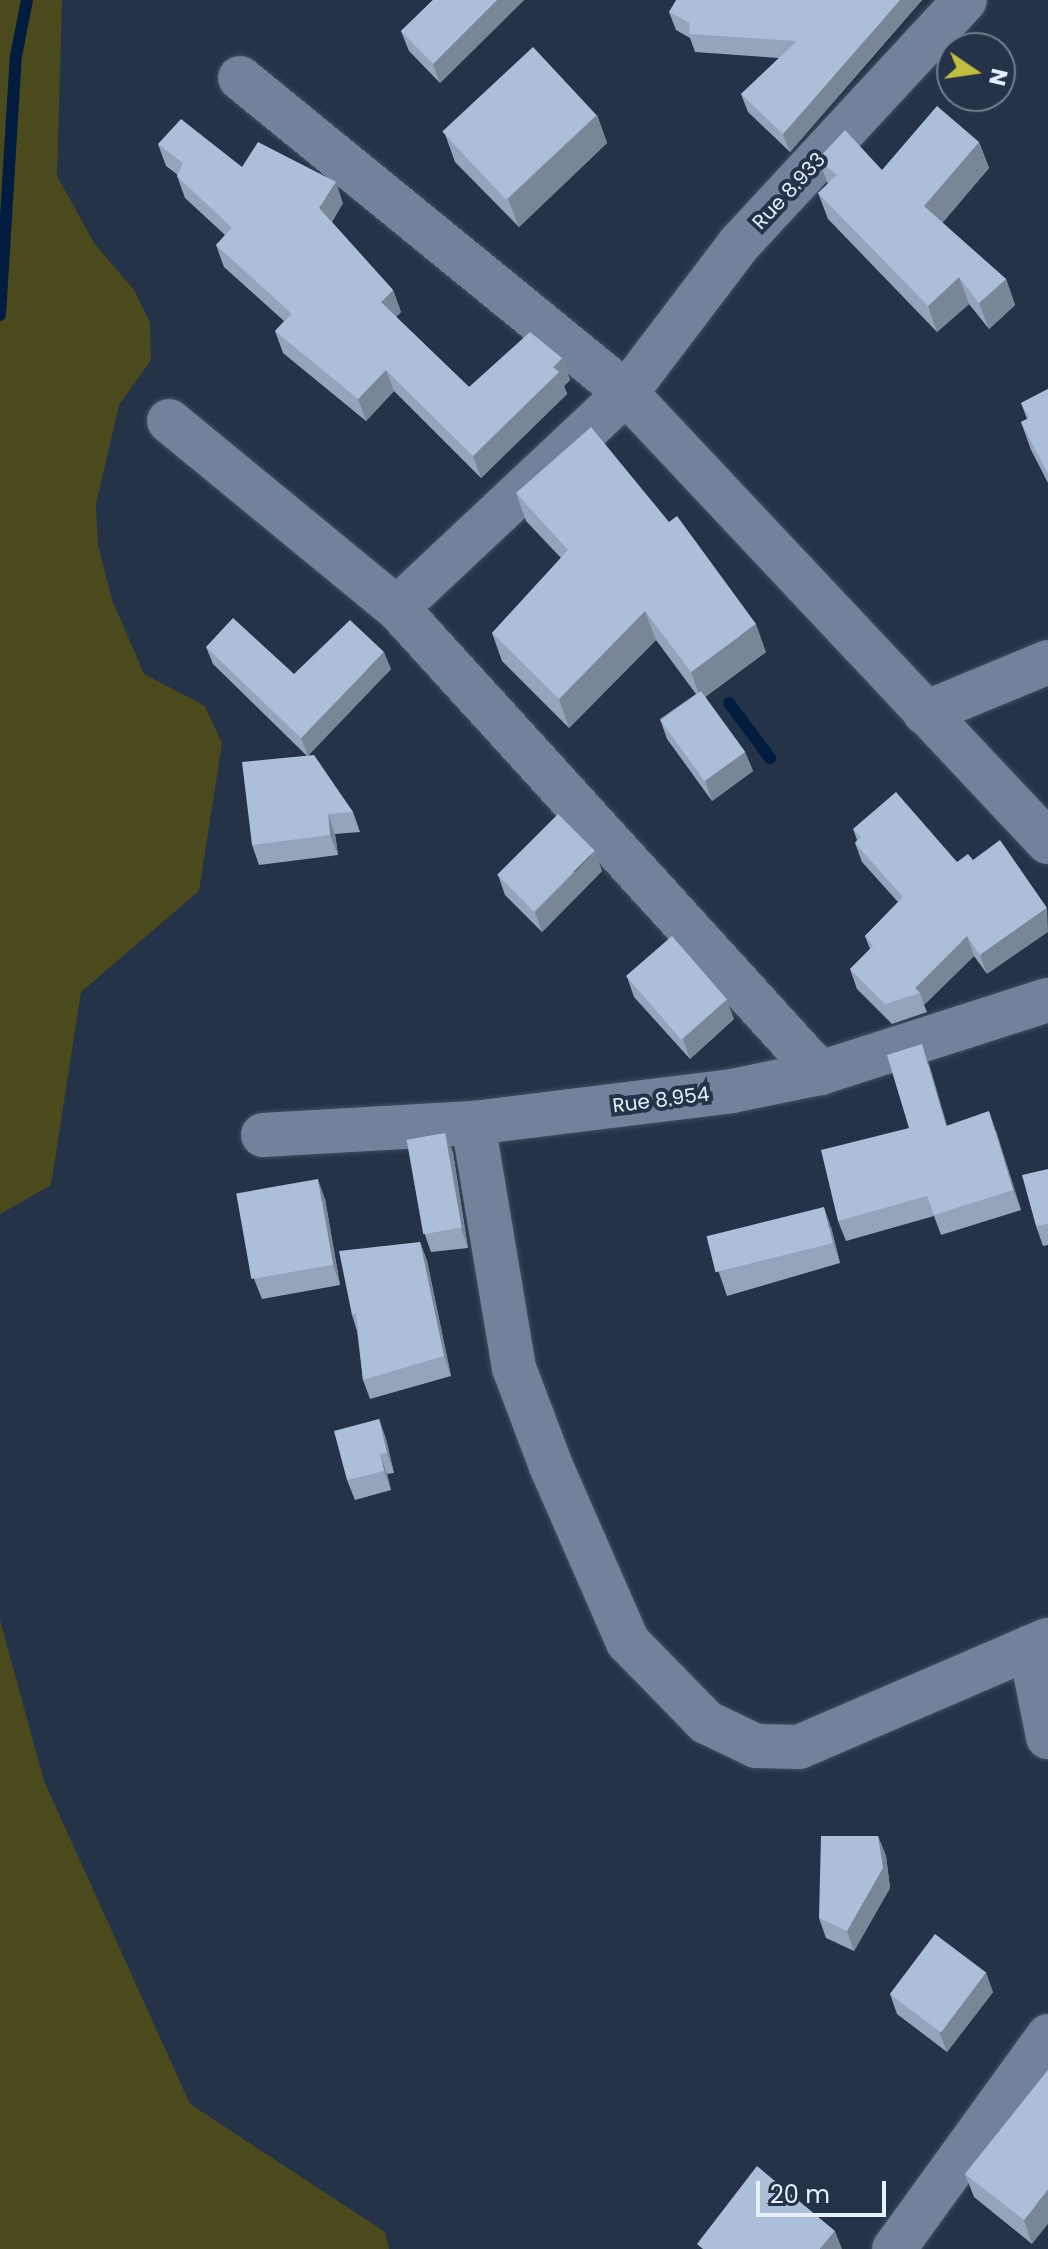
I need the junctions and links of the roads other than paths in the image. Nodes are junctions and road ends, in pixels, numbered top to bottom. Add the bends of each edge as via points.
1 (965, 0) edge
2 (240, 78) dead end
3 (626, 393) junction
4 (169, 421) dead end
5 (397, 608) junction
6 (1048, 662) edge
7 (925, 713) junction
8 (1048, 842) edge
9 (1048, 1000) edge
10 (820, 1073) junction
11 (473, 1123) junction
12 (263, 1135) dead end
13 (1039, 1644) edge
14 (1048, 1737) edge
15 (1048, 2036) edge
16 (894, 2249) edge

1 - 3 street, Rue 8.933 via 740,243
2 - 3 street
3 - 5 street, Rue 8.933
3 - 7 street
4 - 5 street
5 - 10 street
6 - 7 street
7 - 8 street
9 - 10 street, Rue 8.954
10 - 11 street, Rue 8.954 via 732,1091
11 - 12 street, Rue 8.954
11 - 13 street via 514,1368 551,1466 628,1642 706,1722 756,1746 799,1747
13 - 14 street
15 - 16 street

